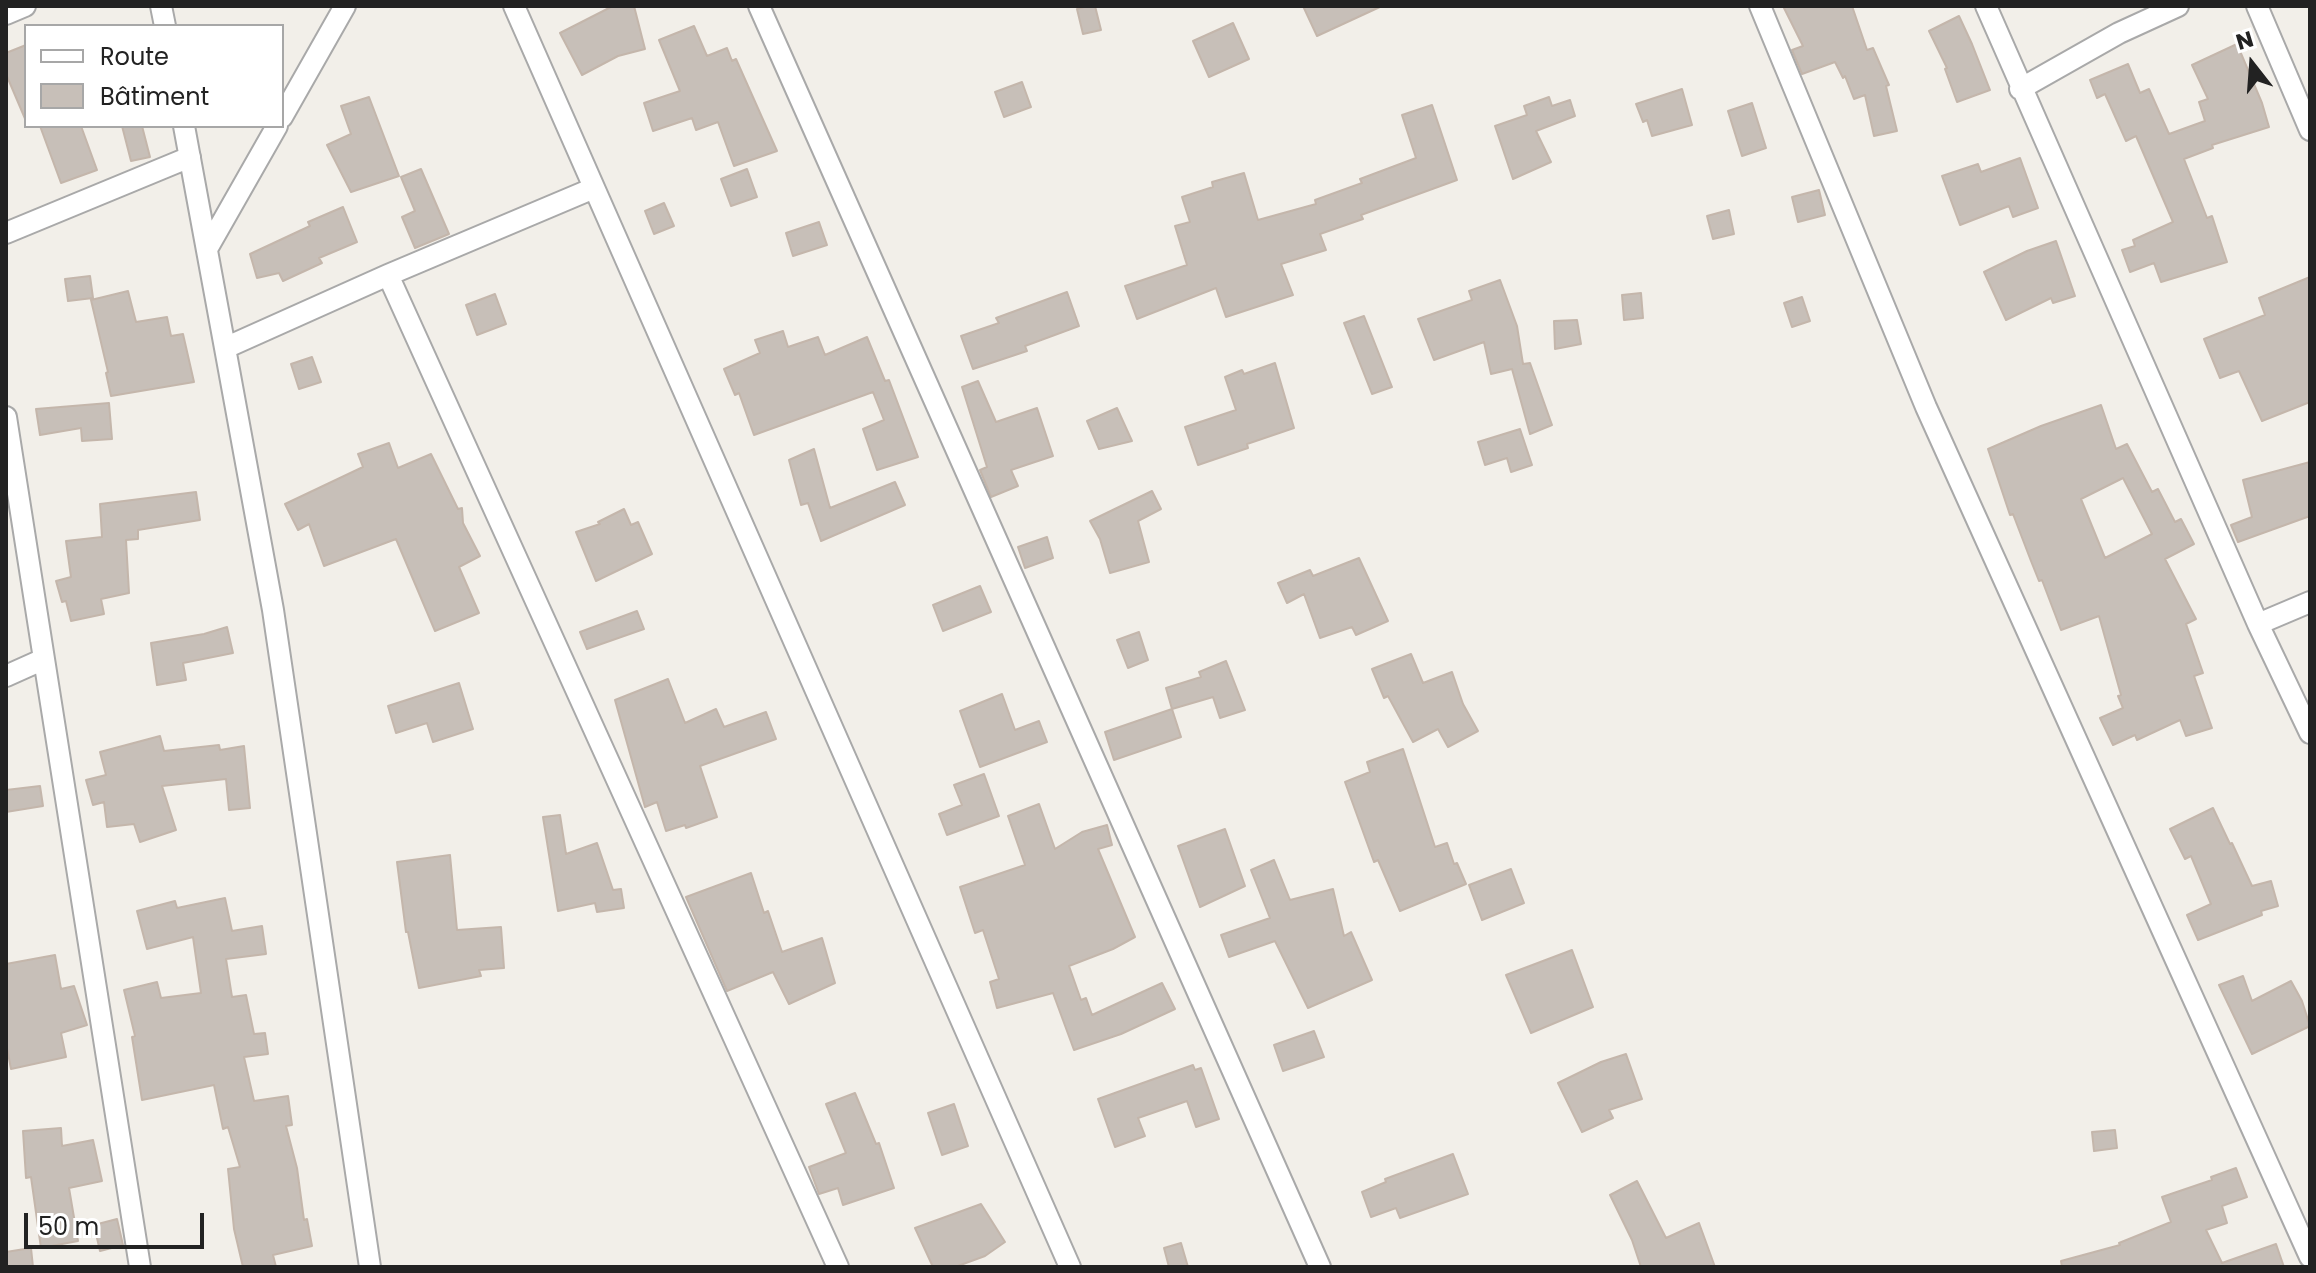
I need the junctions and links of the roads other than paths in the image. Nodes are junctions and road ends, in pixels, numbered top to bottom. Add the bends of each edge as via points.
1 (25, 6) edge
2 (345, 6) edge
3 (514, 6) edge
4 (759, 6) edge
5 (1760, 6) edge
6 (1986, 6) edge
7 (2178, 6) edge
8 (2257, 6) edge
9 (6, 14) edge
10 (2020, 89) junction
11 (284, 113) edge
12 (184, 128) edge
13 (276, 128) edge
14 (2310, 130) edge
15 (190, 157) junction
16 (594, 188) junction
17 (6, 233) edge
18 (207, 249) junction
19 (388, 275) junction
20 (225, 348) junction
21 (6, 417) edge
22 (9, 450) edge
23 (2310, 602) edge
24 (2258, 624) junction
25 (44, 659) junction
26 (6, 676) edge
27 (2310, 733) edge
28 (2310, 1257) edge
29 (140, 1267) edge
30 (370, 1267) edge
31 (838, 1267) edge
32 (1070, 1267) edge
33 (1320, 1267) edge

1 - 9 street
2 - 11 street
3 - 16 street
4 - 33 street
5 - 28 street via 1926,407
6 - 10 street
7 - 10 street
8 - 14 street
10 - 24 street
12 - 15 street
13 - 18 street
15 - 17 street
15 - 18 street
16 - 19 street
16 - 32 street
18 - 20 street
19 - 20 street
19 - 31 street
20 - 30 street via 273,610
21 - 22 street
22 - 25 street
23 - 24 street
24 - 27 street
25 - 26 street
25 - 29 street

